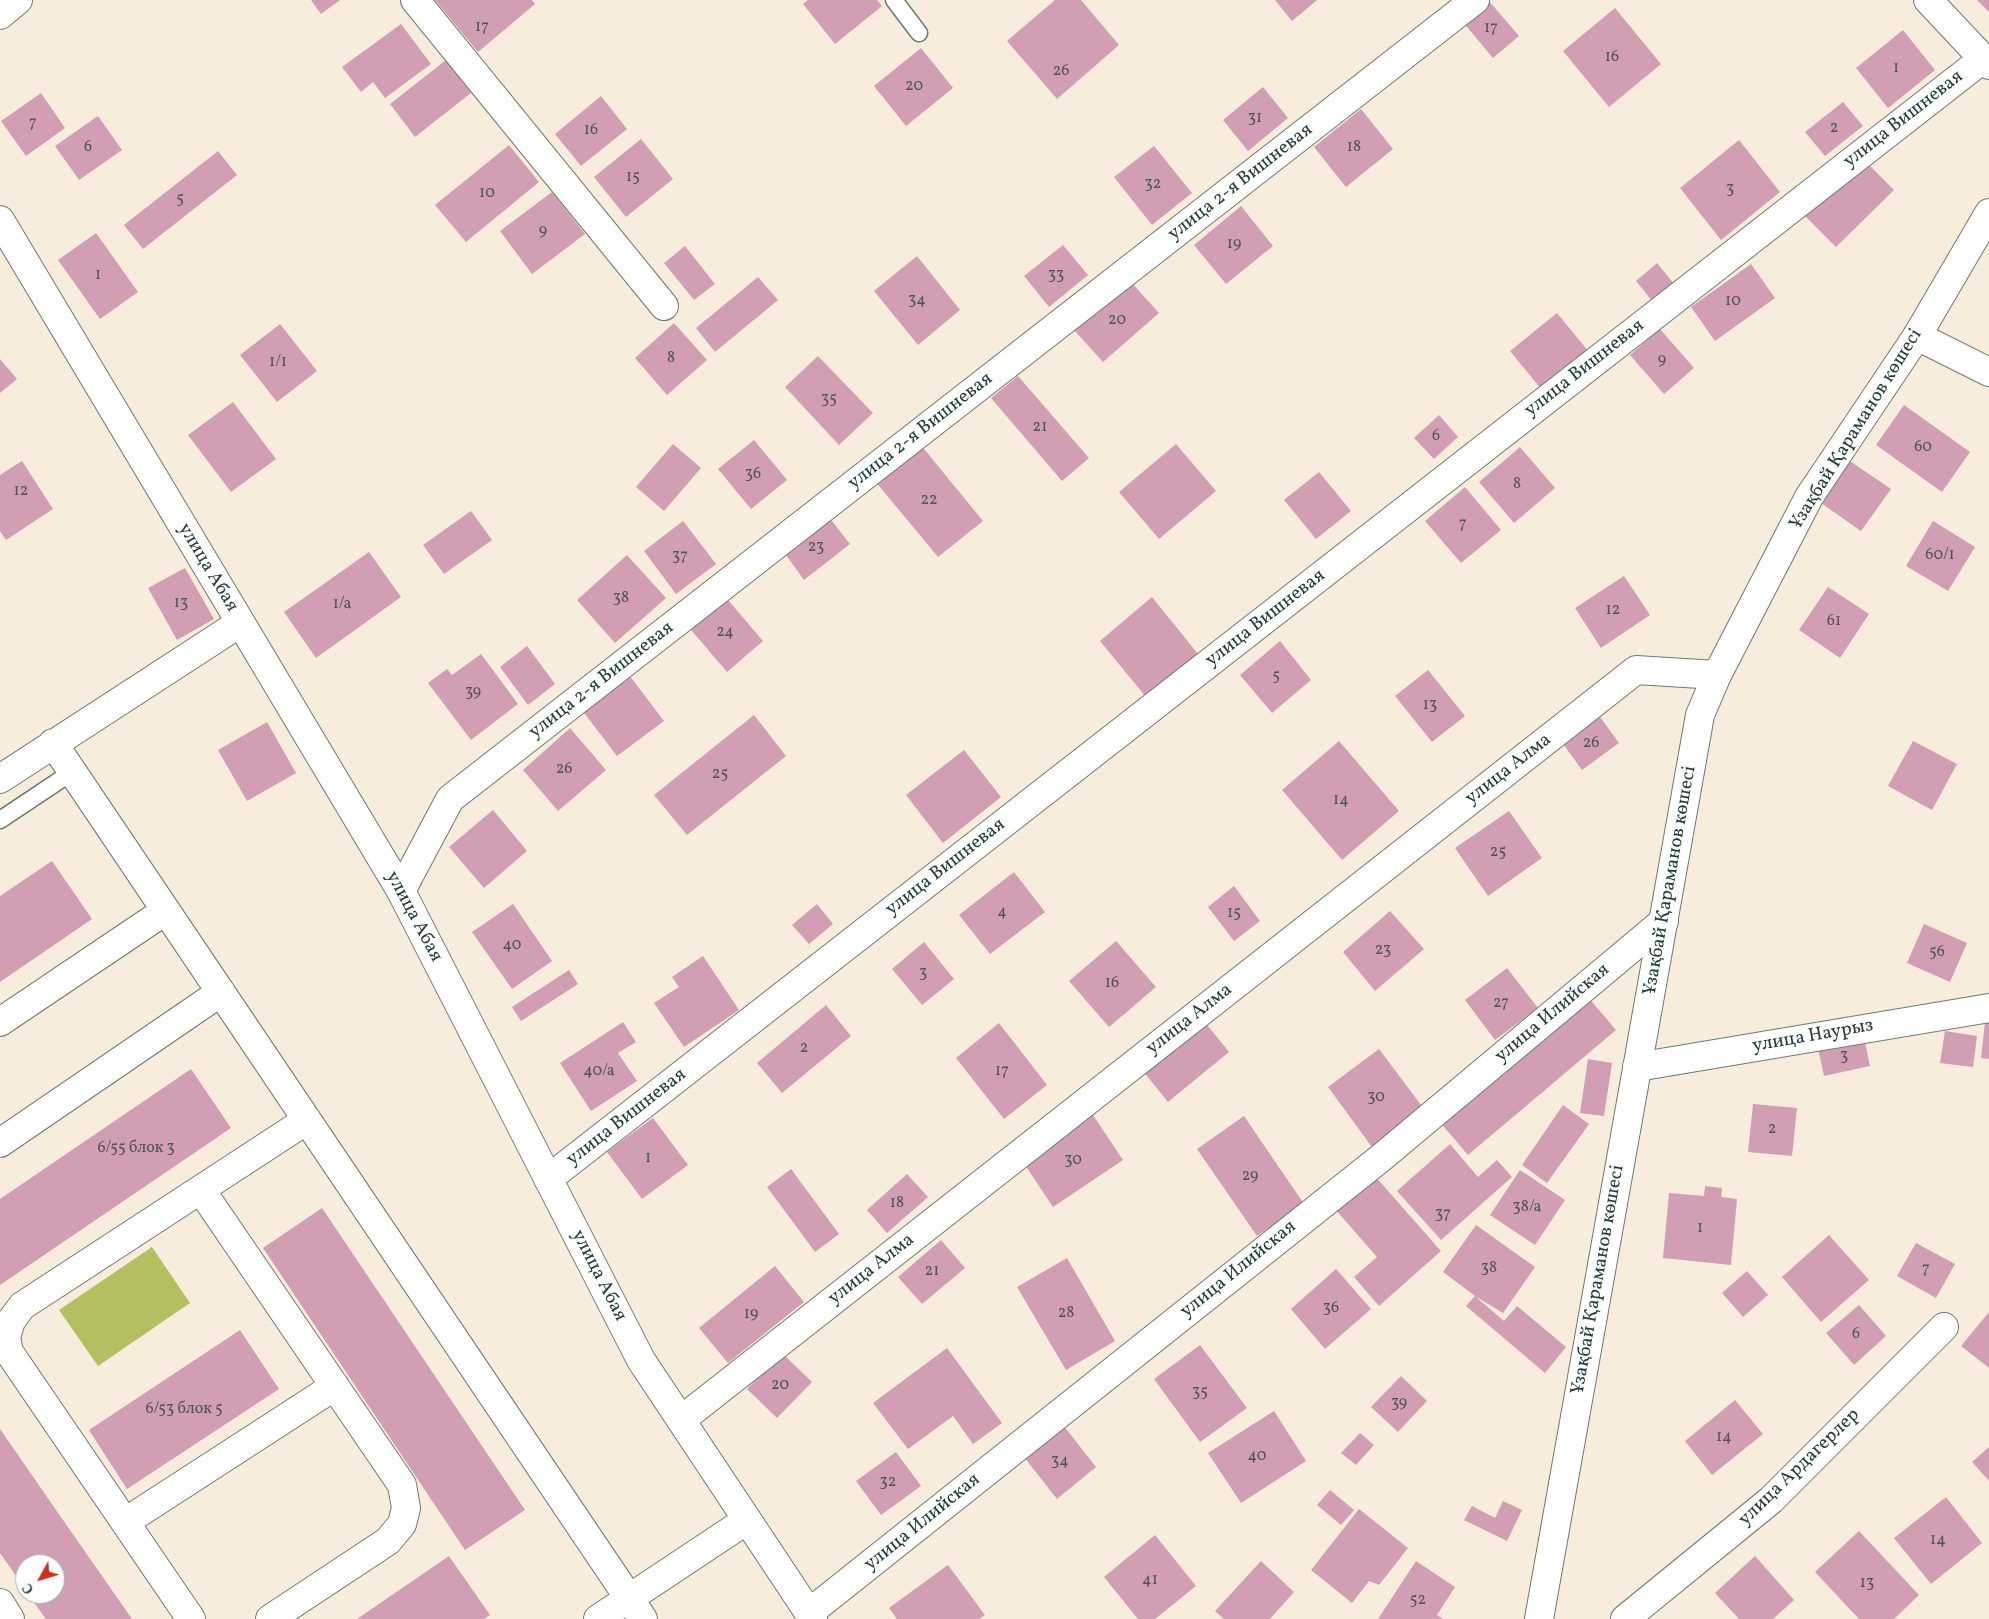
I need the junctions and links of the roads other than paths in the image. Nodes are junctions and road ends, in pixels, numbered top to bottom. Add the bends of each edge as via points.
1 (18, 0) edge
2 (415, 0) edge
3 (894, 0) edge
4 (1475, 0) edge
5 (1928, 0) edge
6 (0, 14) edge
7 (919, 33) dead end
8 (1986, 62) edge
9 (1989, 213) edge
10 (0, 220) edge
11 (664, 306) dead end
12 (1917, 336) junction
13 (1989, 372) edge
14 (240, 623) junction
15 (1717, 675) junction
16 (53, 743) junction
17 (72, 772) junction
18 (0, 779) edge
19 (0, 820) edge
20 (400, 891) junction
21 (165, 911) junction
22 (1664, 921) junction
23 (221, 992) junction
24 (1989, 1008) edge
25 (0, 1022) edge
26 (1637, 1067) junction
27 (307, 1120) junction
28 (0, 1143) edge
29 (548, 1179) junction
30 (201, 1190) junction
31 (1944, 1327) dead end
32 (335, 1386) junction
33 (682, 1420) junction
34 (747, 1520) junction
35 (125, 1522) junction
36 (0, 1603) edge
37 (636, 1609) edge
38 (811, 1616) edge
39 (10, 1619) edge
40 (191, 1619) edge
41 (270, 1619) edge
42 (598, 1619) edge
43 (1538, 1619) edge
44 (1624, 1619) edge

1 - 6 street
2 - 11 street
3 - 7 lane
4 - 20 street, улица 2-я Вишневая via 450,799
5 - 8 street
8 - 29 street, улица Вишневая
9 - 12 street, Ұзақбай Қараманов көшесі
10 - 14 street, улица Абая
12 - 13 street
12 - 15 street, Ұзақбай Қараманов көшесі via 1809,498
14 - 16 street
14 - 20 street, улица Абая
15 - 22 street, Ұзақбай Қараманов көшесі via 1700,714
15 - 33 street, улица Алма via 1636,670
16 - 17 street
16 - 18 street
17 - 19 lane
17 - 21 street
20 - 29 street, улица Абая
21 - 23 street
21 - 25 street
22 - 26 street, Ұзақбай Қараманов көшесі
22 - 38 street, улица Илийская via 1382,1157
23 - 27 street
23 - 28 street
24 - 26 street, улица Наурыз
26 - 43 street, Ұзақбай Қараманов көшесі
27 - 30 street
27 - 37 street
29 - 33 street, улица Абая via 641,1360
30 - 32 street
30 - 35 street via 22,1306 11,1321 6,1337 9,1352
31 - 44 street, улица Ардагерлер via 1771,1500
32 - 35 street
32 - 41 street via 402,1485 406,1508 402,1524 388,1541
33 - 34 street, улица Абая
34 - 37 street
34 - 38 street, улица Абая
35 - 40 street
36 - 39 street
37 - 42 street

